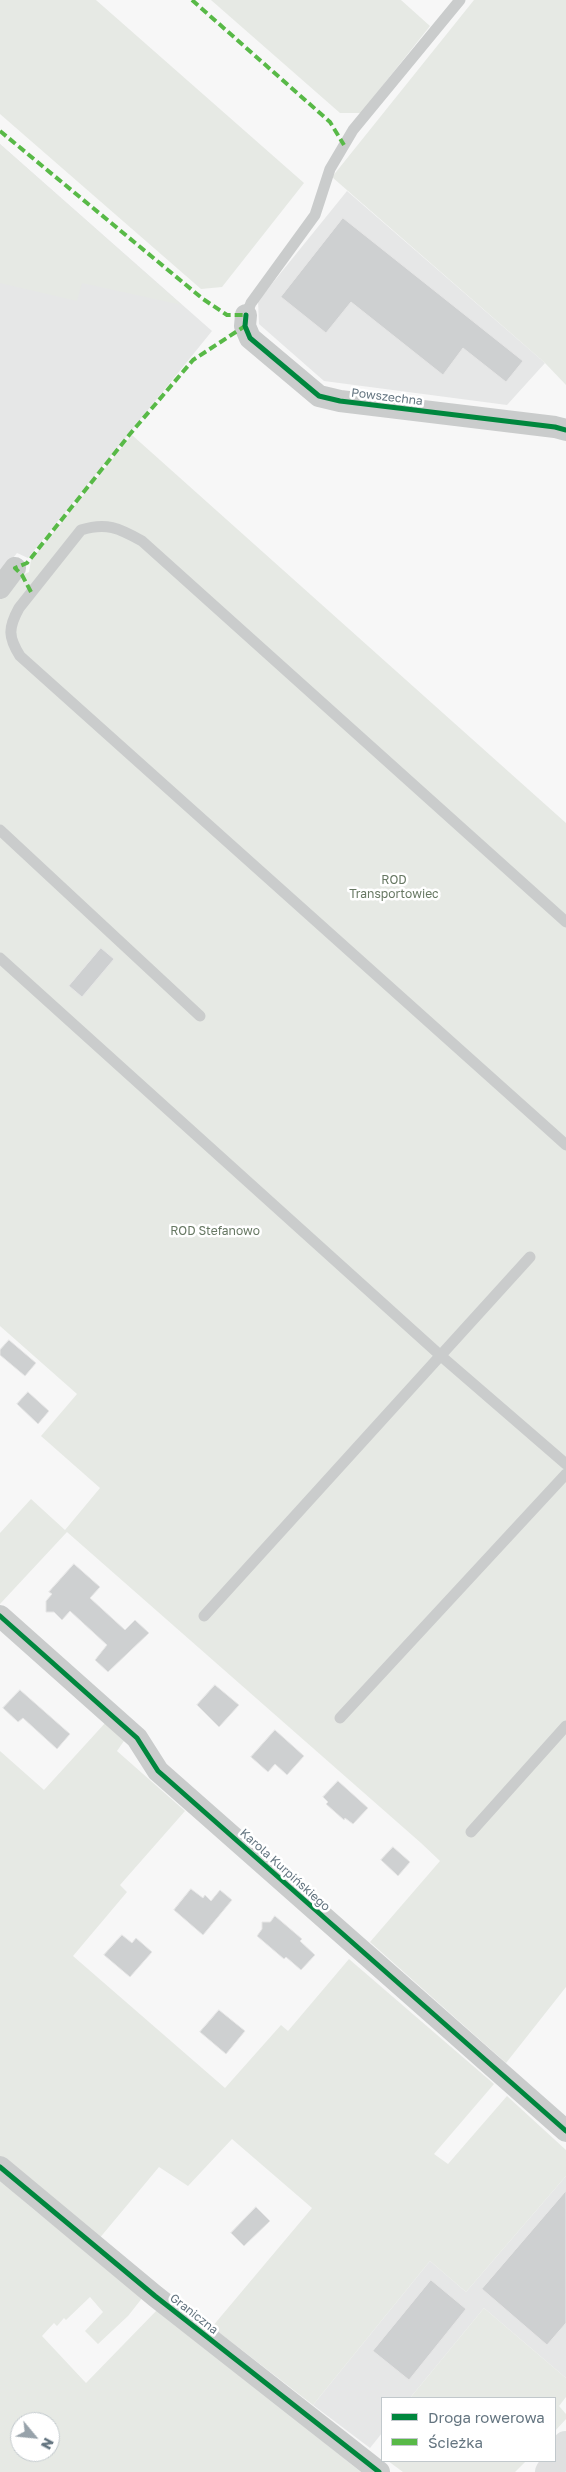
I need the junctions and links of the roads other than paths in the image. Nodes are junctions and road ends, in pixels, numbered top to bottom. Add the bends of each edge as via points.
1 (460, 0) edge
2 (246, 315) joint
3 (566, 430) edge
4 (15, 568) dead end
5 (0, 588) edge
6 (0, 830) edge
7 (566, 922) edge
8 (0, 958) edge
9 (200, 1016) dead end
10 (566, 1145) edge
11 (530, 1257) dead end
12 (441, 1356) junction
13 (566, 1464) edge
14 (566, 1474) edge
15 (0, 1616) edge
16 (204, 1616) dead end
17 (340, 1718) dead end
18 (566, 1726) edge
19 (471, 1832) dead end
20 (566, 2131) edge
21 (0, 2167) edge
22 (549, 2462) edge
23 (379, 2472) edge
24 (533, 2472) edge

1 - 2 lane via 353,130 330,169 315,215 251,303
2 - 3 street, Powszechna via 245,326 250,338 319,396
4 - 5 street
6 - 9 lane
7 - 10 lane via 142,541 110,527 96,525 81,530 18,608 10,637 20,656
8 - 12 lane
11 - 12 lane
12 - 13 lane
12 - 16 lane
14 - 17 lane
15 - 20 street, Karola Kurpińskiego via 137,1738 158,1771
18 - 19 lane
21 - 23 street, Graniczna via 154,2296
22 - 24 street

